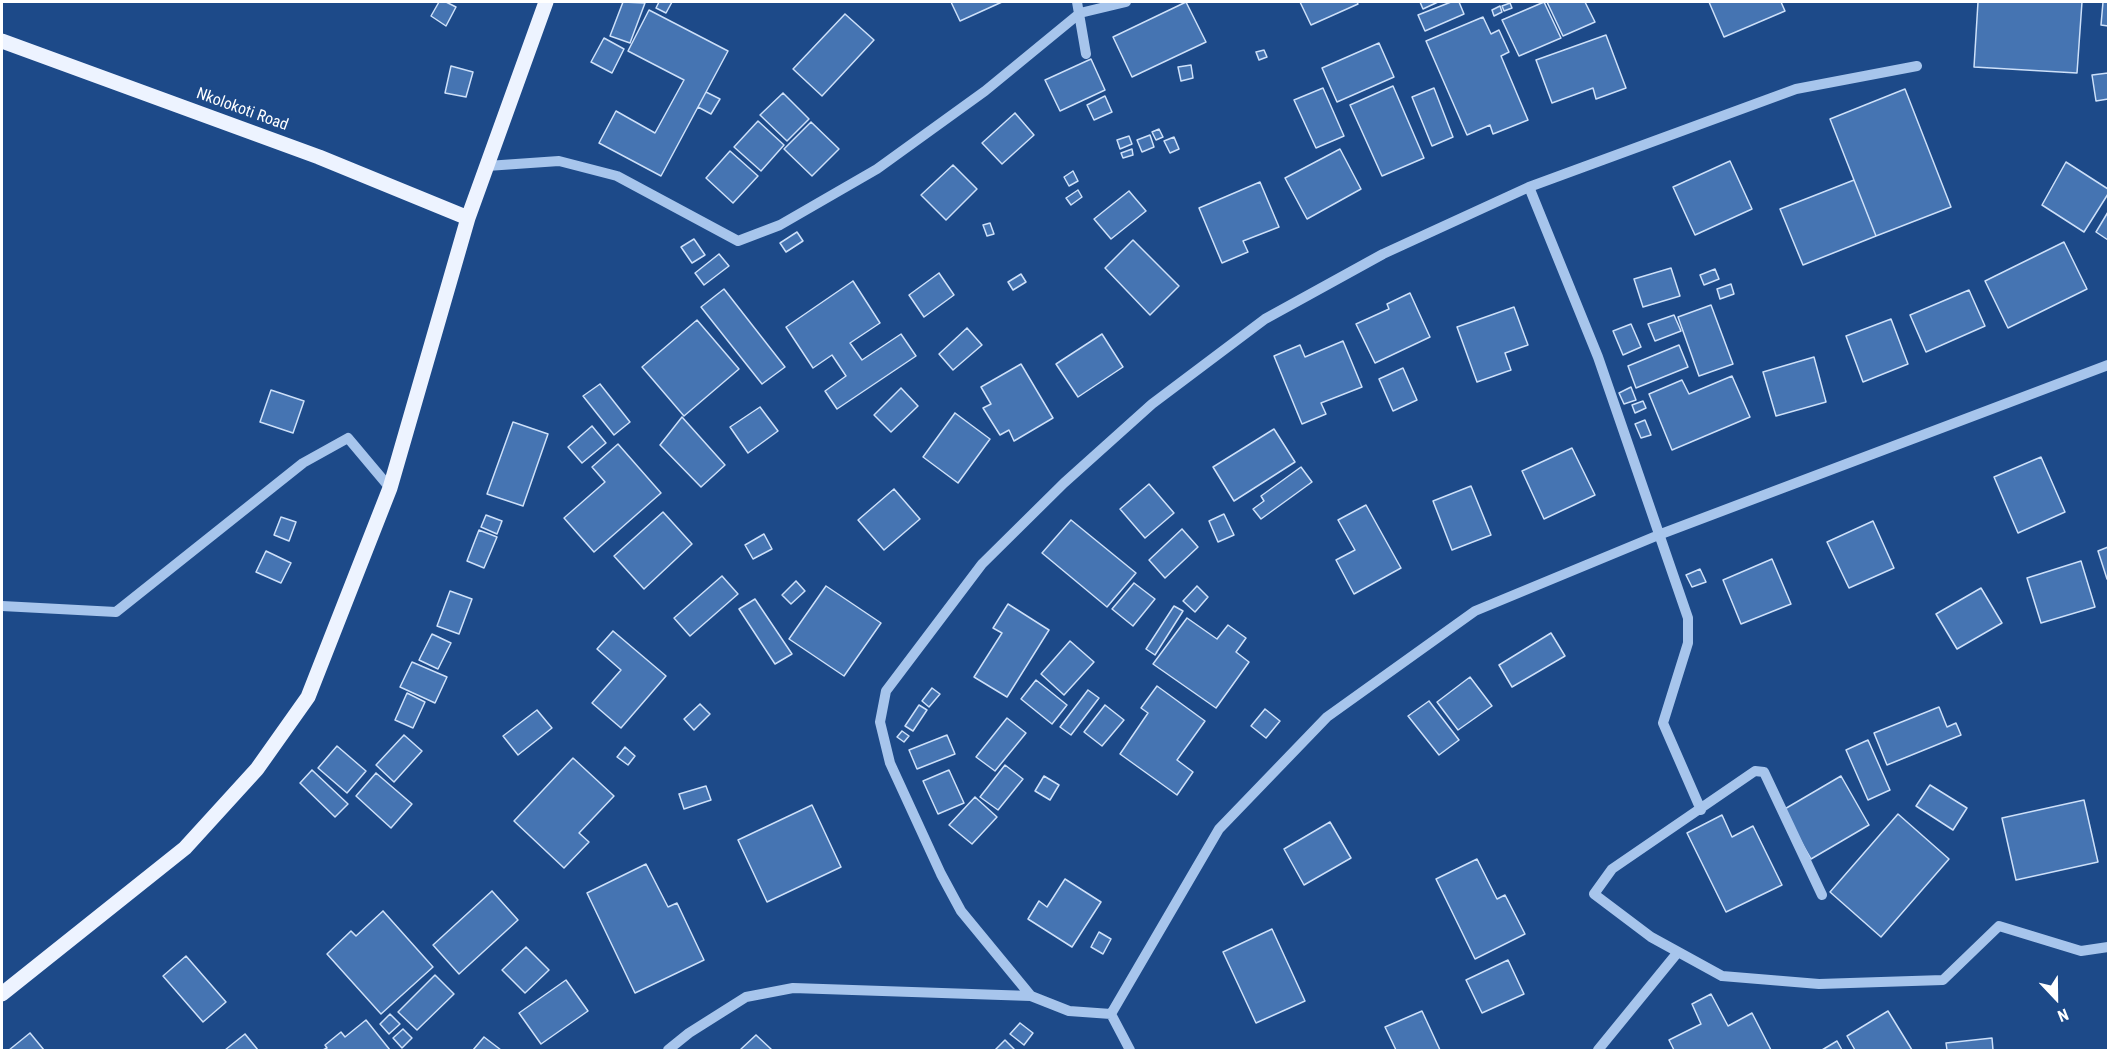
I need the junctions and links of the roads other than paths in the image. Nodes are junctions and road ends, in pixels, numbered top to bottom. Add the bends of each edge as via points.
1 (546, 2) edge
2 (1077, 2) edge
3 (1126, 2) edge
4 (1080, 14) junction
5 (2, 41) edge
6 (1086, 54) dead end
7 (1917, 66) dead end
8 (487, 166) junction
9 (1529, 187) junction
10 (468, 218) junction
11 (2109, 365) edge
12 (390, 488) junction
13 (1661, 534) junction
14 (2, 606) edge
15 (1701, 810) junction
16 (1822, 895) dead end
17 (2109, 947) edge
18 (1678, 952) junction
19 (2, 994) edge
20 (1031, 996) junction
21 (1111, 1014) junction
22 (668, 1050) edge
23 (1130, 1050) edge
24 (1598, 1050) edge

1 - 8 main road
2 - 4 street
3 - 4 street
4 - 6 street
4 - 8 street via 985,91 877,169 780,225 738,241 617,176 559,161
5 - 10 main road, Nkolokoti Road via 319,157
7 - 9 street via 1796,89
8 - 10 main road
9 - 13 street via 1598,357
9 - 20 street via 1383,254 1265,319 1152,404 982,564 886,691 880,722 890,763 940,874 961,911
10 - 12 main road
11 - 13 street
12 - 14 street via 348,438 303,463 116,612
12 - 19 main road via 308,697 257,769 185,848
13 - 15 street via 1688,618 1688,643 1663,723
13 - 21 street via 1475,611 1327,717 1219,829
15 - 16 street via 1755,771 1764,772
15 - 18 street via 1612,869 1594,894
17 - 18 street via 2081,951 1999,926 1943,980 1819,984 1722,976
18 - 24 street
20 - 21 street via 1069,1011
20 - 22 street via 793,988 746,997
21 - 23 street

